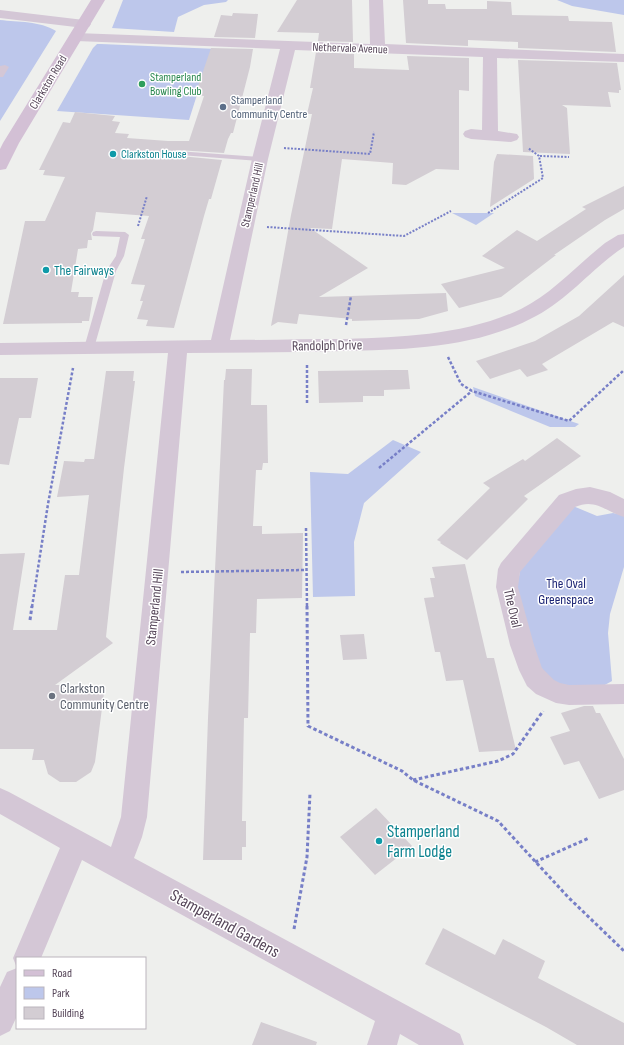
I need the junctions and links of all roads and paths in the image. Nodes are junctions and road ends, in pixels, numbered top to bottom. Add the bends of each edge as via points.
1 (98, 0) edge
2 (376, 0) edge
3 (0, 14) edge
4 (80, 30) junction
5 (289, 45) junction
6 (378, 49) junction
7 (490, 53) junction
8 (624, 58) edge
9 (0, 68) edge
10 (0, 75) edge
11 (374, 132) dead end
12 (471, 134) dead end
13 (490, 134) junction
14 (511, 137) joint
15 (6, 143) edge
16 (180, 153) dead end
17 (262, 153) junction
18 (540, 156) junction
19 (569, 156) dead end
20 (0, 165) edge
21 (451, 211) dead end
22 (488, 213) dead end
23 (245, 226) junction
24 (96, 234) dead end
25 (624, 239) edge
26 (351, 296) dead end
27 (439, 340) junction
28 (343, 345) junction
29 (219, 346) junction
30 (306, 346) junction
31 (178, 347) junction
32 (83, 348) junction
33 (0, 349) edge
34 (624, 370) edge
35 (472, 391) junction
36 (307, 403) dead end
37 (379, 468) dead end
38 (624, 509) edge
39 (306, 528) dead end
40 (306, 570) junction
41 (157, 573) junction
42 (30, 620) dead end
43 (556, 693) junction
44 (624, 694) edge
45 (413, 780) junction
46 (310, 793) dead end
47 (0, 800) edge
48 (589, 838) dead end
49 (76, 843) junction
50 (535, 862) junction
51 (118, 864) junction
52 (624, 951) edge
53 (282, 954) junction
54 (27, 957) edge
55 (16, 984) edge
56 (392, 1014) junction
57 (0, 1021) edge
58 (382, 1045) edge
59 (450, 1045) edge

1 - 4 main road, Clarkston Road
2 - 6 street
3 - 4 street, Nethervale Avenue
4 - 5 street, Nethervale Avenue
4 - 15 main road, Clarkston Road
5 - 6 street, Nethervale Avenue
5 - 17 street, Stamperland Hill
6 - 7 street, Nethervale Avenue
7 - 8 street, Nethervale Avenue
7 - 13 street
9 - 10 lane via 5,67
11 - 17 path via 370,154
12 - 13 street
13 - 14 street
14 - 18 path
15 - 20 main road, Clarkston Road
16 - 17 lane
17 - 23 street, Stamperland Hill
18 - 19 path
18 - 22 path via 543,178
21 - 23 path via 404,236
23 - 29 street, Stamperland Hill
24 - 32 lane via 125,235 120,256 111,271
25 - 27 street, Randolph Drive via 602,254 561,290 529,312 496,326
26 - 28 path
27 - 28 street, Randolph Drive via 401,344
27 - 35 path via 461,384
28 - 30 street, Randolph Drive
29 - 30 street, Randolph Drive
29 - 31 street, Randolph Drive
30 - 36 path
31 - 32 street, Randolph Drive
31 - 41 street, Stamperland Hill
32 - 33 street, Randolph Drive
32 - 42 path via 48,504
34 - 35 path via 569,421
35 - 37 path
38 - 43 street, The Oval via 592,494 567,501 509,569 507,587 531,670 536,679
39 - 40 path
40 - 41 path
40 - 45 path via 308,726 402,771
41 - 51 street, Stamperland Hill via 134,817
43 - 44 street, The Oval via 569,696
43 - 45 path via 513,754 498,761
45 - 50 path via 498,821
46 - 53 path via 307,856 296,924
47 - 49 street, Stamperland Gardens
48 - 50 path
49 - 51 street, Stamperland Gardens
49 - 54 street
50 - 52 path
51 - 53 street, Stamperland Gardens
53 - 56 street, Stamperland Gardens
55 - 57 street
56 - 58 street
56 - 59 street, Stamperland Gardens

